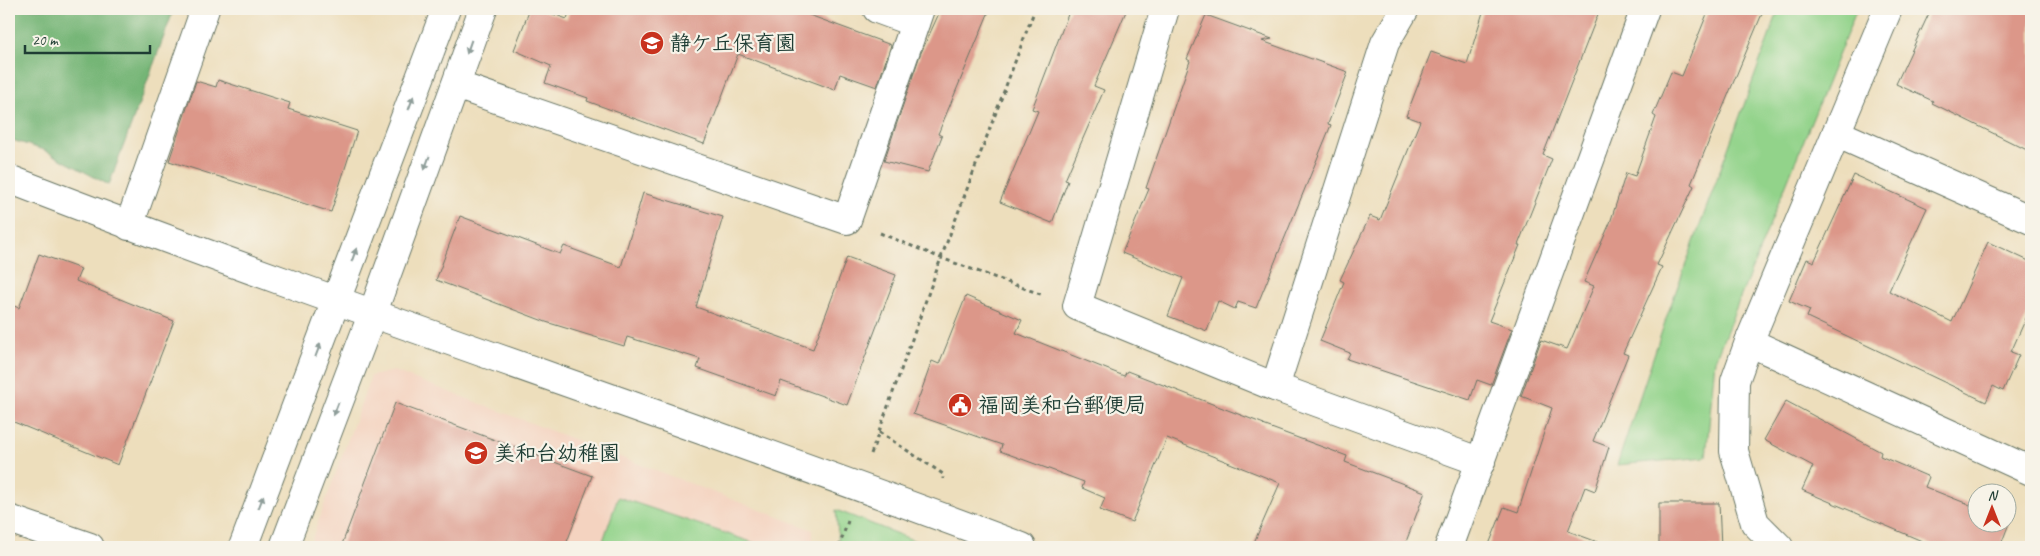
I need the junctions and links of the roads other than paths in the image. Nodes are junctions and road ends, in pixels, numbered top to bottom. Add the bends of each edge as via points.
1 (205, 9) edge
2 (446, 9) edge
3 (482, 9) edge
4 (877, 9) edge
5 (1165, 9) edge
6 (1405, 9) edge
7 (1645, 9) edge
8 (1888, 9) edge
9 (918, 16) edge
10 (456, 85) junction
11 (1836, 133) junction
12 (9, 179) edge
13 (2031, 220) edge
14 (129, 226) junction
15 (337, 301) junction
16 (372, 315) junction
17 (1749, 342) junction
18 (1275, 387) junction
19 (1481, 462) junction
20 (2031, 471) edge
21 (9, 520) edge
22 (90, 547) edge
23 (243, 547) edge
24 (284, 547) edge
25 (1022, 547) edge
26 (1449, 547) edge
27 (1779, 547) edge

1 - 14 street
15 -> 2 street
3 -> 10 street
4 - 9 street
5 - 18 street via 1076,306
6 - 18 street via 1385,43
7 - 19 street
8 - 11 street
9 - 10 street via 847,220
10 -> 16 street
11 - 13 street
11 - 17 street
12 - 14 street
14 - 15 street
15 - 16 street
23 -> 15 street
16 -> 24 street
16 - 25 street via 815,470
17 - 20 street
17 - 27 street via 1735,381 1734,452 1755,523
18 - 19 street
19 - 26 street
21 - 22 street

